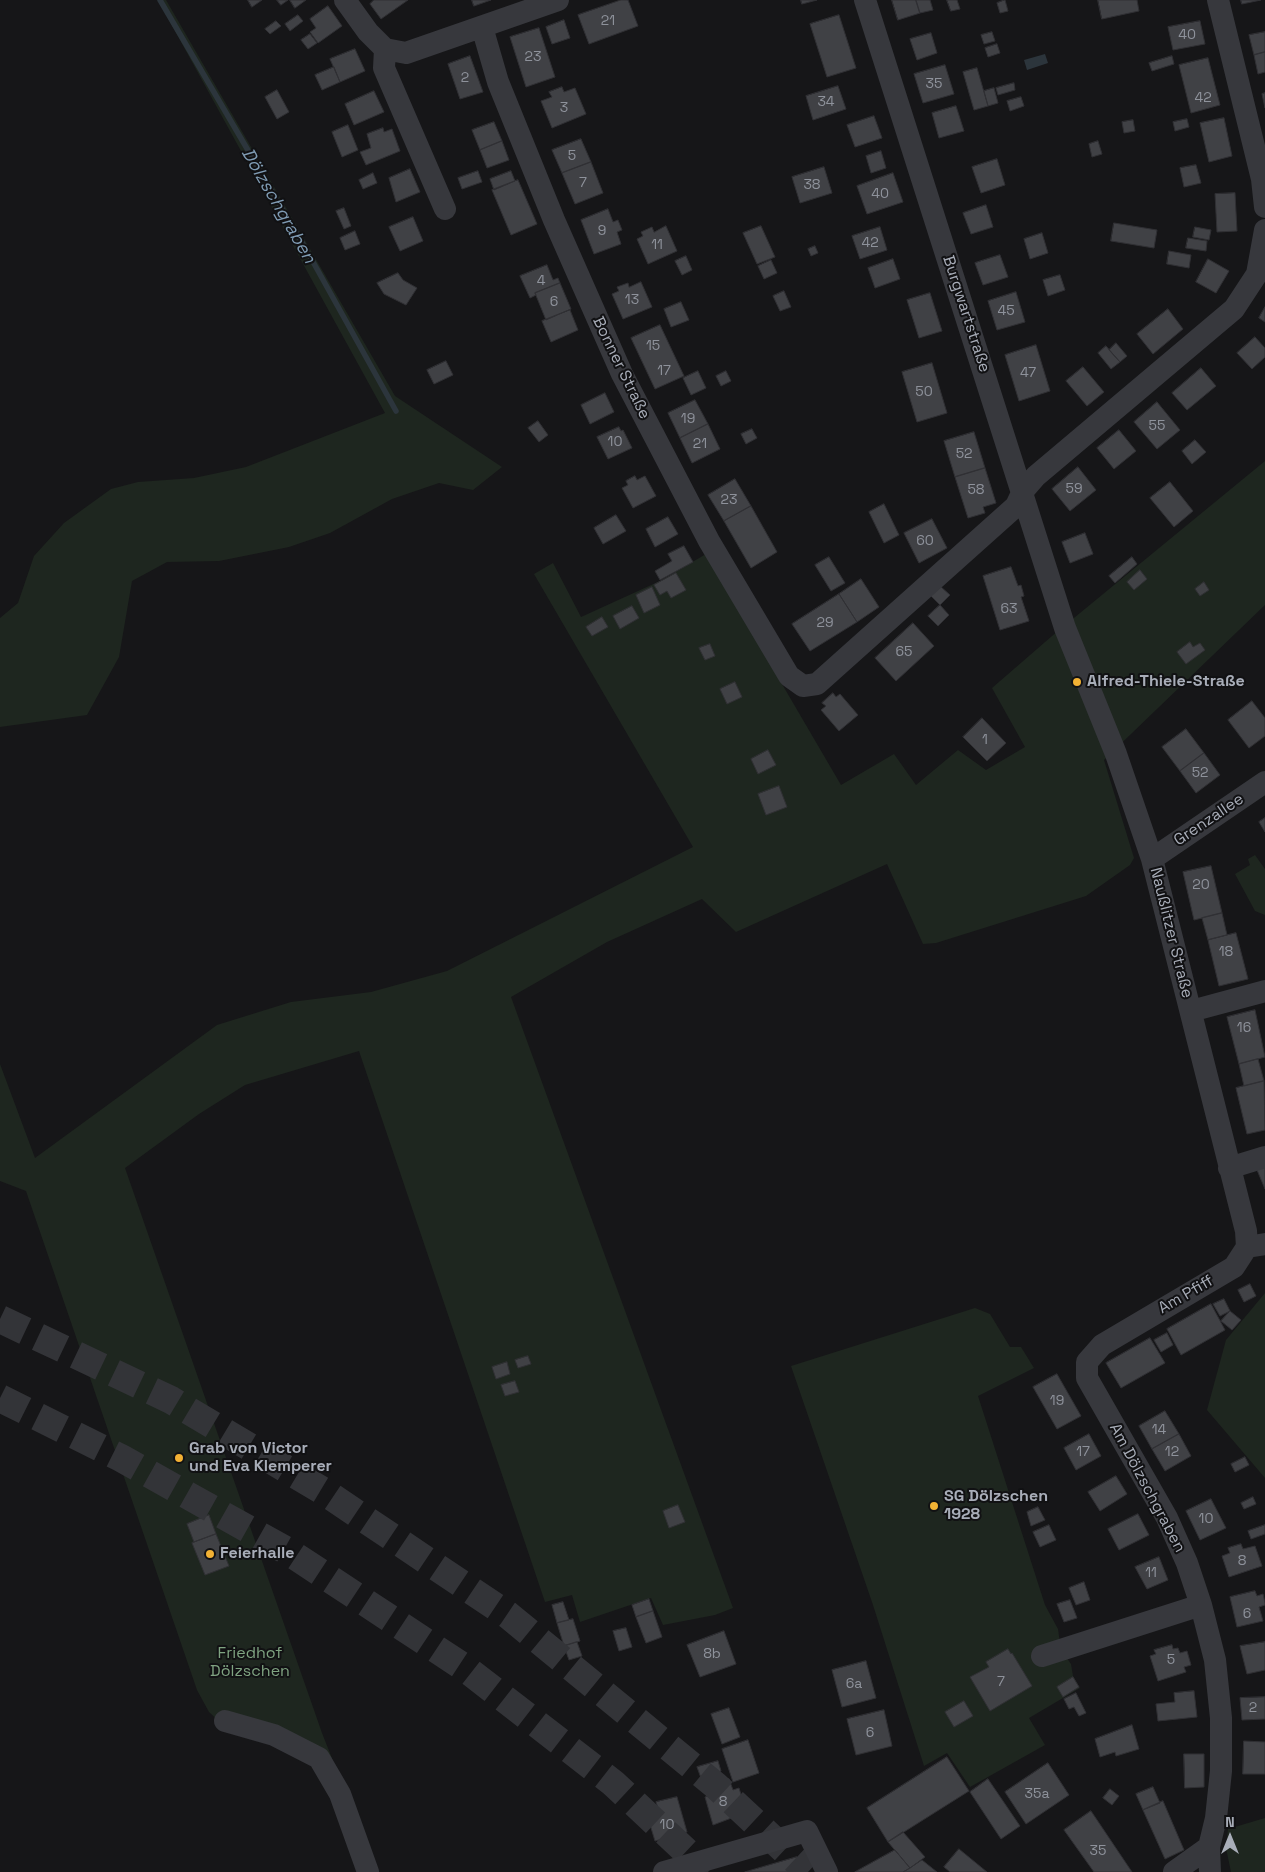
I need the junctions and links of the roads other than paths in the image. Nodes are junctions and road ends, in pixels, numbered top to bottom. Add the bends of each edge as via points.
1 (345, 0) edge
2 (558, 0) edge
3 (865, 0) edge
4 (1218, 0) edge
5 (482, 27) junction
6 (385, 50) junction
7 (1265, 207) edge
8 (444, 209) dead end
9 (1265, 230) edge
10 (1023, 491) junction
11 (1066, 628) joint
12 (1265, 782) edge
13 (1152, 859) junction
14 (1265, 991) edge
15 (1191, 1011) junction
16 (1265, 1156) edge
17 (1229, 1168) junction
18 (1256, 1246) edge
19 (1102, 1345) joint
20 (1201, 1605) junction
21 (1042, 1656) dead end
22 (225, 1720) dead end
23 (1209, 1847) junction
24 (368, 1872) edge
25 (664, 1872) edge
26 (827, 1872) edge
27 (1174, 1872) edge
28 (1210, 1872) edge

1 - 6 street
2 - 5 street
3 - 10 street, Burgwartstraße
4 - 7 street via 1262,179
5 - 6 street via 406,53
5 - 10 street, Bonner Straße via 498,82 542,193 622,374 709,541 790,676 803,686 817,684 1016,506
6 - 8 street via 384,68
9 - 10 street via 1257,274 1234,308 1036,476
10 - 11 street, Burgwartstraße
11 - 13 street, Naußlitzer Straße via 1116,754
12 - 13 street, Grenzallee
13 - 15 street, Naußlitzer Straße
14 - 15 street
15 - 17 street, Naußlitzer Straße
16 - 17 street
17 - 18 street, Naußlitzer Straße via 1246,1231
18 - 19 street, Am Pfiff via 1234,1267
19 - 20 street, Am Dölzschgraben via 1087,1362 1087,1378 1167,1518
20 - 21 street
20 - 23 street, Am Dölzschgraben via 1215,1660 1221,1718 1221,1771
22 - 24 street via 274,1735 319,1758 340,1794
23 - 27 street
23 - 28 street, Am Dölzschgraben
25 - 26 street via 807,1830

